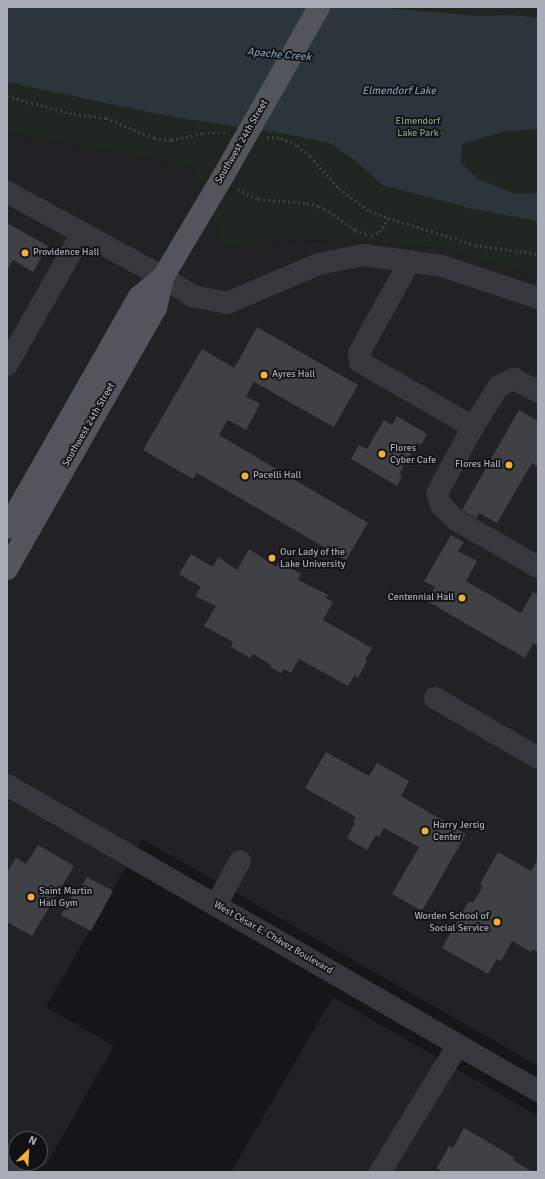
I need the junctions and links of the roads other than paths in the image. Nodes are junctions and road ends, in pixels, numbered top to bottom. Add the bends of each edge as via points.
1 (319, 7) edge
2 (7, 192) edge
3 (82, 233) junction
4 (410, 261) junction
5 (163, 277) junction
6 (538, 298) edge
7 (7, 365) edge
8 (538, 392) edge
9 (473, 427) junction
10 (7, 528) edge
11 (538, 567) edge
12 (7, 570) edge
13 (435, 698) dead end
14 (538, 758) edge
15 (7, 785) edge
16 (240, 861) dead end
17 (216, 905) junction
18 (458, 1045) junction
19 (538, 1091) edge
20 (7, 1167) edge
21 (15, 1172) edge
22 (380, 1172) edge

1 - 5 main road, Southwest 24th Street via 234,140
2 - 3 street
3 - 5 street
3 - 7 street
4 - 5 street via 363,255 319,264 228,303 192,296
4 - 6 street via 442,266
4 - 9 street via 359,353 360,362
5 - 10 main road, Southwest 24th Street via 139,297
5 - 12 main road, Southwest 24th Street via 156,308
8 - 9 street via 514,379 499,386
9 - 11 street via 437,494 442,505 456,520
13 - 14 street
15 - 17 street, West César E. Chávez Boulevard
16 - 17 street
17 - 18 street, West César E. Chávez Boulevard
18 - 19 street, West César E. Chávez Boulevard
18 - 22 street
20 - 21 street

